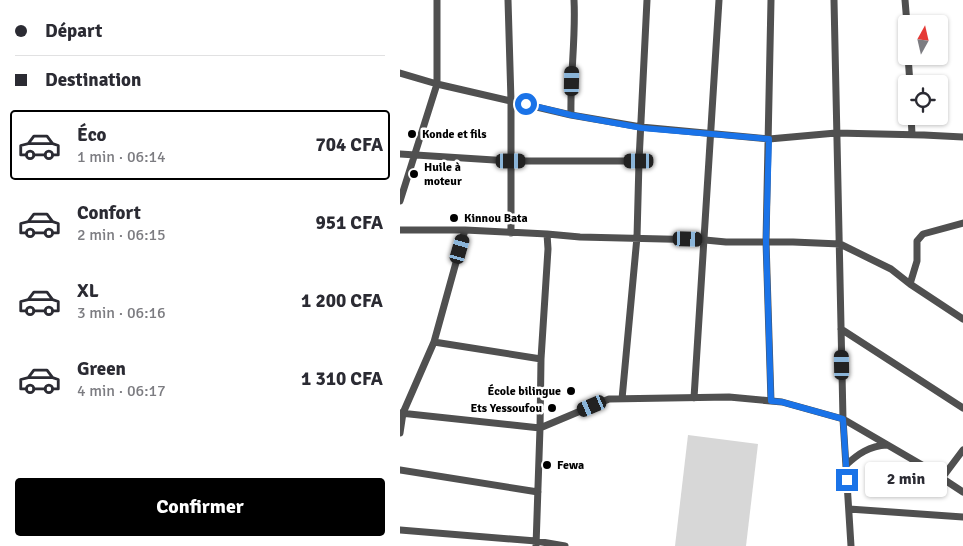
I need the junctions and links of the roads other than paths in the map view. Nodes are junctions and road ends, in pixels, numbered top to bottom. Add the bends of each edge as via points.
1 (437, 0) edge
2 (508, 0) edge
3 (574, 0) edge
4 (647, 0) edge
5 (719, 0) edge
6 (771, 0) edge
7 (834, 0) edge
8 (905, 0) edge
9 (906, 15) edge
10 (400, 73) edge
11 (436, 84) junction
12 (511, 101) junction
13 (571, 115) junction
14 (912, 125) edge
15 (642, 128) junction
16 (711, 134) junction
17 (836, 134) junction
18 (912, 134) junction
19 (963, 137) edge
20 (769, 139) junction
21 (400, 154) edge
22 (414, 154) junction
23 (511, 161) junction
24 (639, 161) junction
25 (400, 202) edge
26 (963, 223) edge
27 (400, 230) edge
28 (465, 230) junction
29 (511, 233) junction
30 (547, 234) junction
31 (638, 238) junction
32 (704, 240) junction
33 (766, 241) junction
34 (840, 244) junction
35 (910, 284) junction
36 (963, 319) edge
37 (841, 329) junction
38 (434, 342) junction
39 (541, 359) junction
40 (694, 398) junction
41 (622, 399) junction
42 (771, 401) junction
43 (963, 408) edge
44 (402, 413) edge
45 (843, 419) junction
46 (540, 428) junction
47 (400, 432) edge
48 (888, 445) junction
49 (963, 450) edge
50 (846, 465) junction
51 (400, 470) edge
52 (942, 478) junction
53 (538, 492) junction
54 (963, 492) edge
55 (848, 509) junction
56 (963, 517) edge
57 (400, 530) edge
58 (536, 544) edge
59 (565, 546) edge
60 (852, 546) edge

1 - 11 street
2 - 12 street
3 - 13 street via 576,23
4 - 15 street
5 - 16 street
6 - 20 street
7 - 17 street
8 - 9 street
10 - 11 street
11 - 12 street
11 - 22 street
12 - 13 street
12 - 23 street
13 - 15 street
14 - 18 street
15 - 16 street
15 - 24 street
16 - 20 street
16 - 32 street
17 - 18 street
17 - 20 street
17 - 34 street
18 - 19 street
20 - 33 street
21 - 22 street
22 - 23 street
22 - 25 street
23 - 24 street
23 - 29 street
24 - 31 street
26 - 35 street via 923,234 917,241 917,261
27 - 28 street
28 - 29 street
28 - 38 street
29 - 30 street
30 - 31 street
30 - 39 street
31 - 32 street
31 - 41 street
32 - 33 street
32 - 40 street
33 - 34 street
33 - 42 street
34 - 35 street via 891,268
34 - 37 street
35 - 36 street
37 - 43 street
37 - 45 street
38 - 39 street
38 - 44 street
39 - 46 street
40 - 41 street
40 - 42 street
41 - 46 street via 609,399
42 - 45 street
44 - 46 street
44 - 47 street
45 - 48 street
45 - 50 street
46 - 53 street
48 - 50 street via 867,449
48 - 52 street
49 - 52 street
50 - 55 street
51 - 53 street
52 - 54 street
53 - 58 street
55 - 56 street
55 - 60 street
57 - 58 street
58 - 59 street

